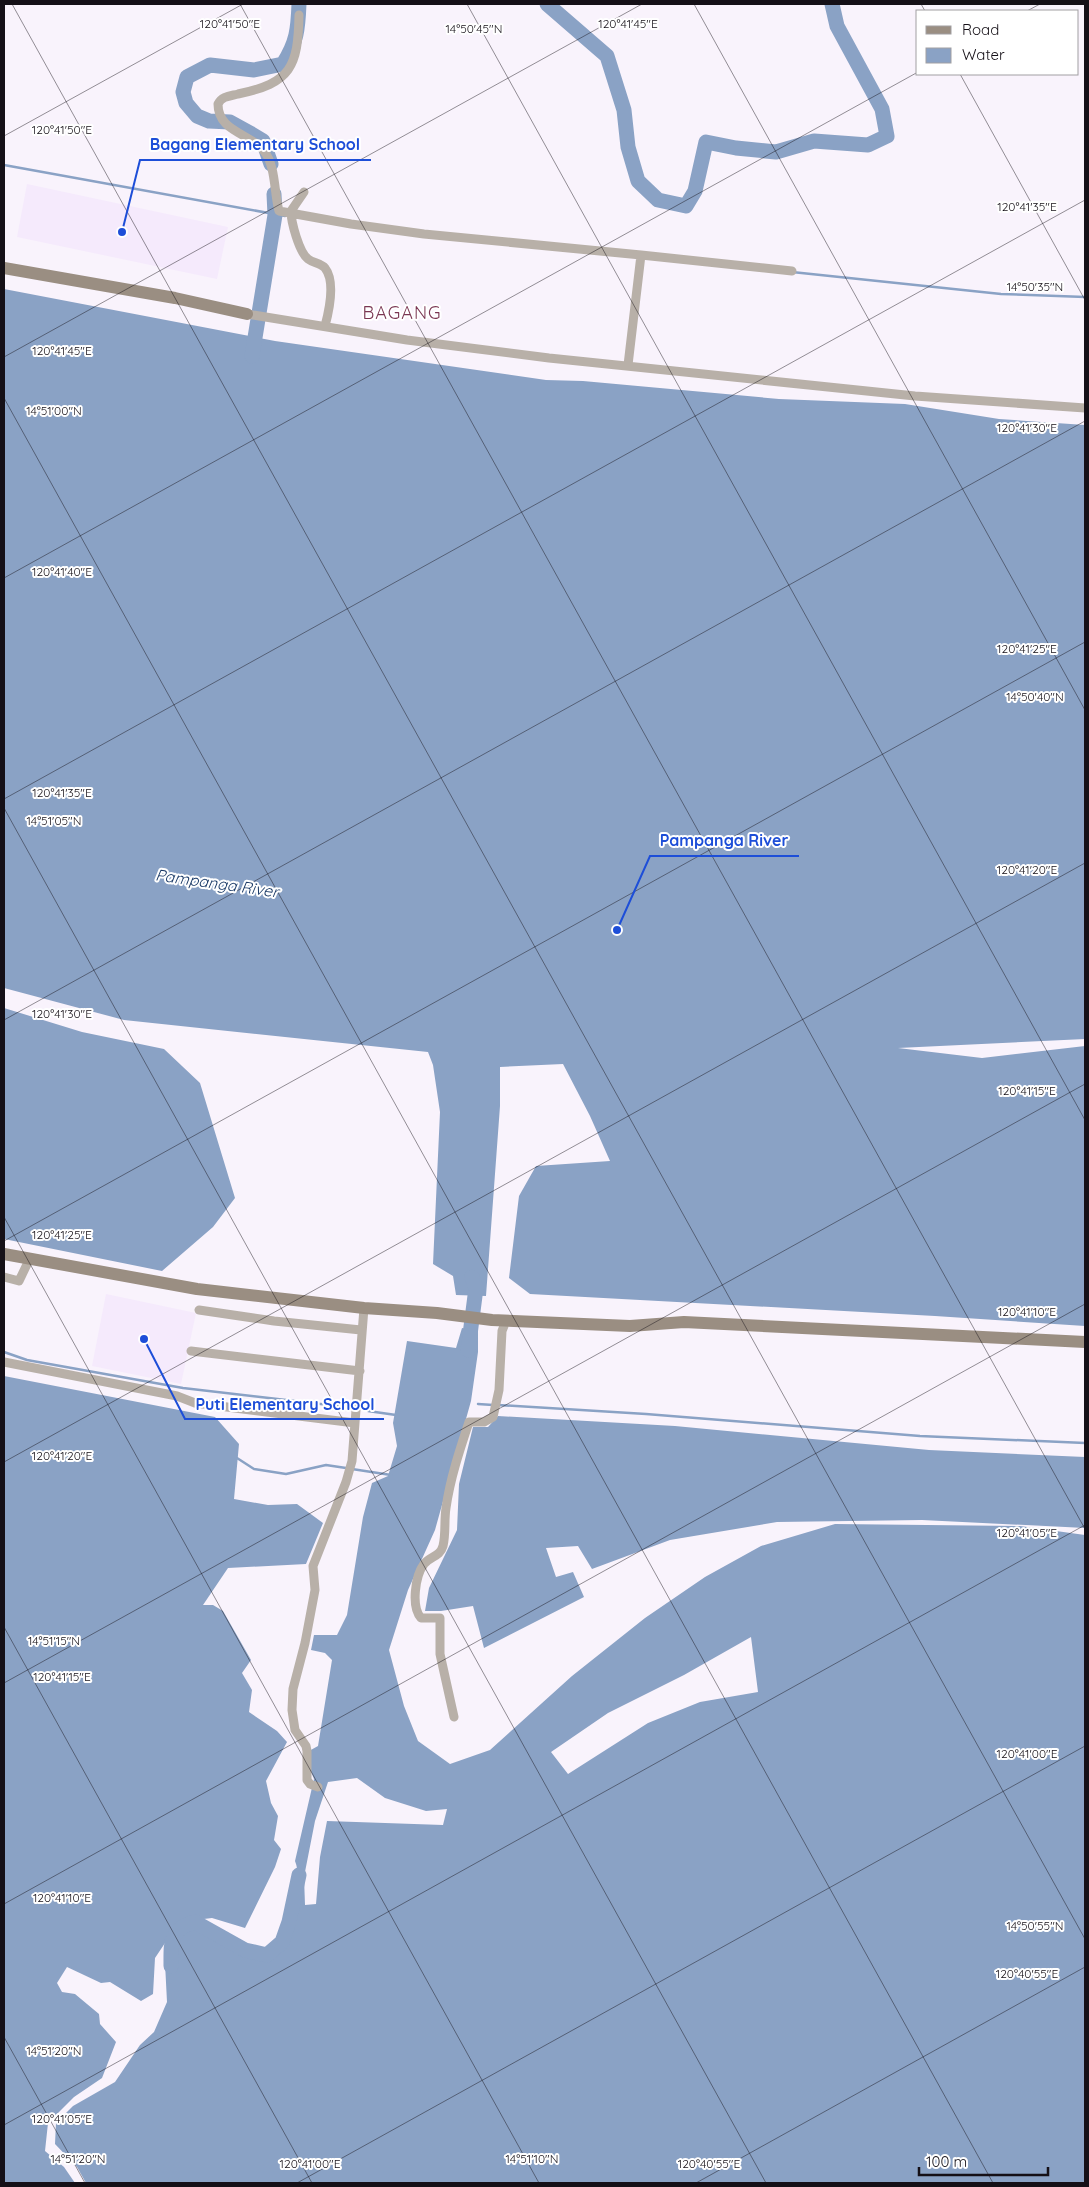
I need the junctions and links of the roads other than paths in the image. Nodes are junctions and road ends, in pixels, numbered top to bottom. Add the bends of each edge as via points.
1 (299, 16) dead end
2 (304, 192) dead end
3 (291, 214) junction
4 (640, 261) junction
5 (4, 268) edge
6 (792, 270) dead end
7 (247, 314) joint
8 (326, 326) junction
9 (628, 365) junction
10 (1085, 408) edge
11 (4, 1254) edge
12 (30, 1258) junction
13 (4, 1277) edge
14 (364, 1308) junction
15 (199, 1310) dead end
16 (506, 1321) junction
17 (361, 1330) junction
18 (1085, 1342) edge
19 (191, 1352) dead end
20 (4, 1362) edge
21 (360, 1372) junction
22 (355, 1423) junction
23 (454, 1717) dead end
24 (314, 1786) dead end

1 - 3 street via 296,54 285,75 266,87 223,98 218,104 228,126 264,151 270,162 279,211
2 - 3 street
3 - 4 street
3 - 8 street via 304,255 324,266 328,275 331,304
4 - 6 street
4 - 9 street
5 - 7 street
7 - 8 street
8 - 9 street via 407,340
9 - 10 street via 915,396
11 - 12 street
12 - 13 street via 19,1282
12 - 14 street via 197,1289
14 - 16 street via 437,1312
14 - 17 street
15 - 17 street
16 - 18 street via 630,1326 684,1322
16 - 23 street via 502,1331 493,1417 484,1422 469,1422 446,1508 443,1546 439,1554 424,1564 414,1601 421,1618 440,1618 440,1654
17 - 21 street
19 - 21 street
20 - 22 street via 177,1396 195,1403
21 - 22 street
22 - 24 street via 352,1461 346,1482 313,1566 315,1590 293,1689 295,1730 306,1746 306,1780

